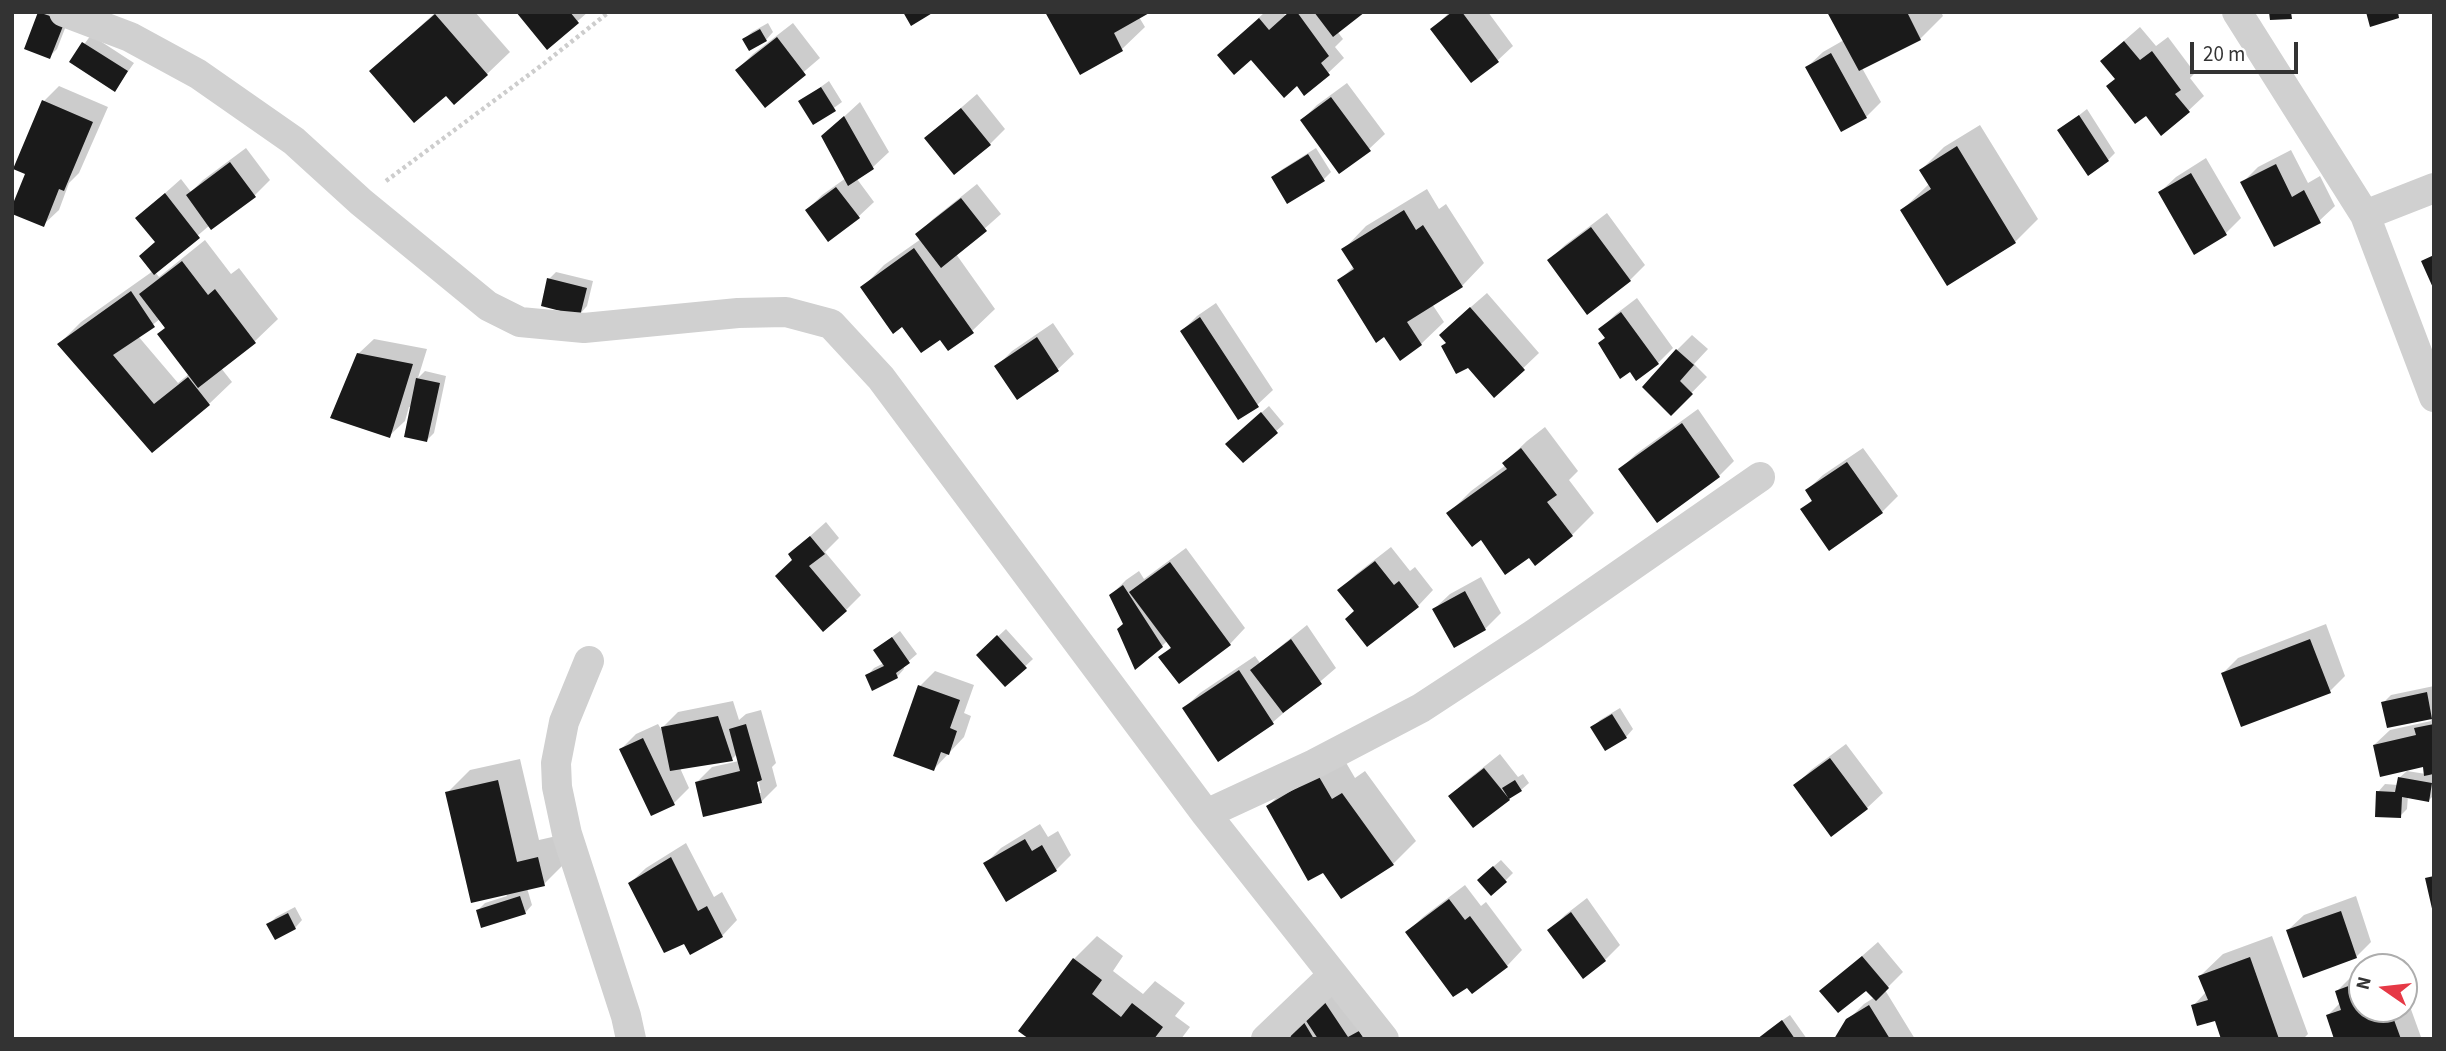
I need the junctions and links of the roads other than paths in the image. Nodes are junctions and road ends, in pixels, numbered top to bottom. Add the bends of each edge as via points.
1 (64, 12) edge
2 (2237, 12) edge
3 (2434, 188) edge
4 (2365, 215) junction
5 (2434, 397) edge
6 (1760, 477) dead end
7 (589, 661) dead end
8 (1206, 814) junction
9 (1332, 976) junction
10 (631, 1039) edge
11 (1266, 1039) edge
12 (1384, 1039) edge

1 - 8 street via 130,37 198,74 294,141 488,306 520,322 584,328 786,312 831,324 881,378
2 - 4 street
3 - 4 street
4 - 5 street
6 - 8 street via 1421,708
7 - 10 street via 564,722 556,763 557,787 567,834
8 - 9 street
9 - 11 street
9 - 12 street

